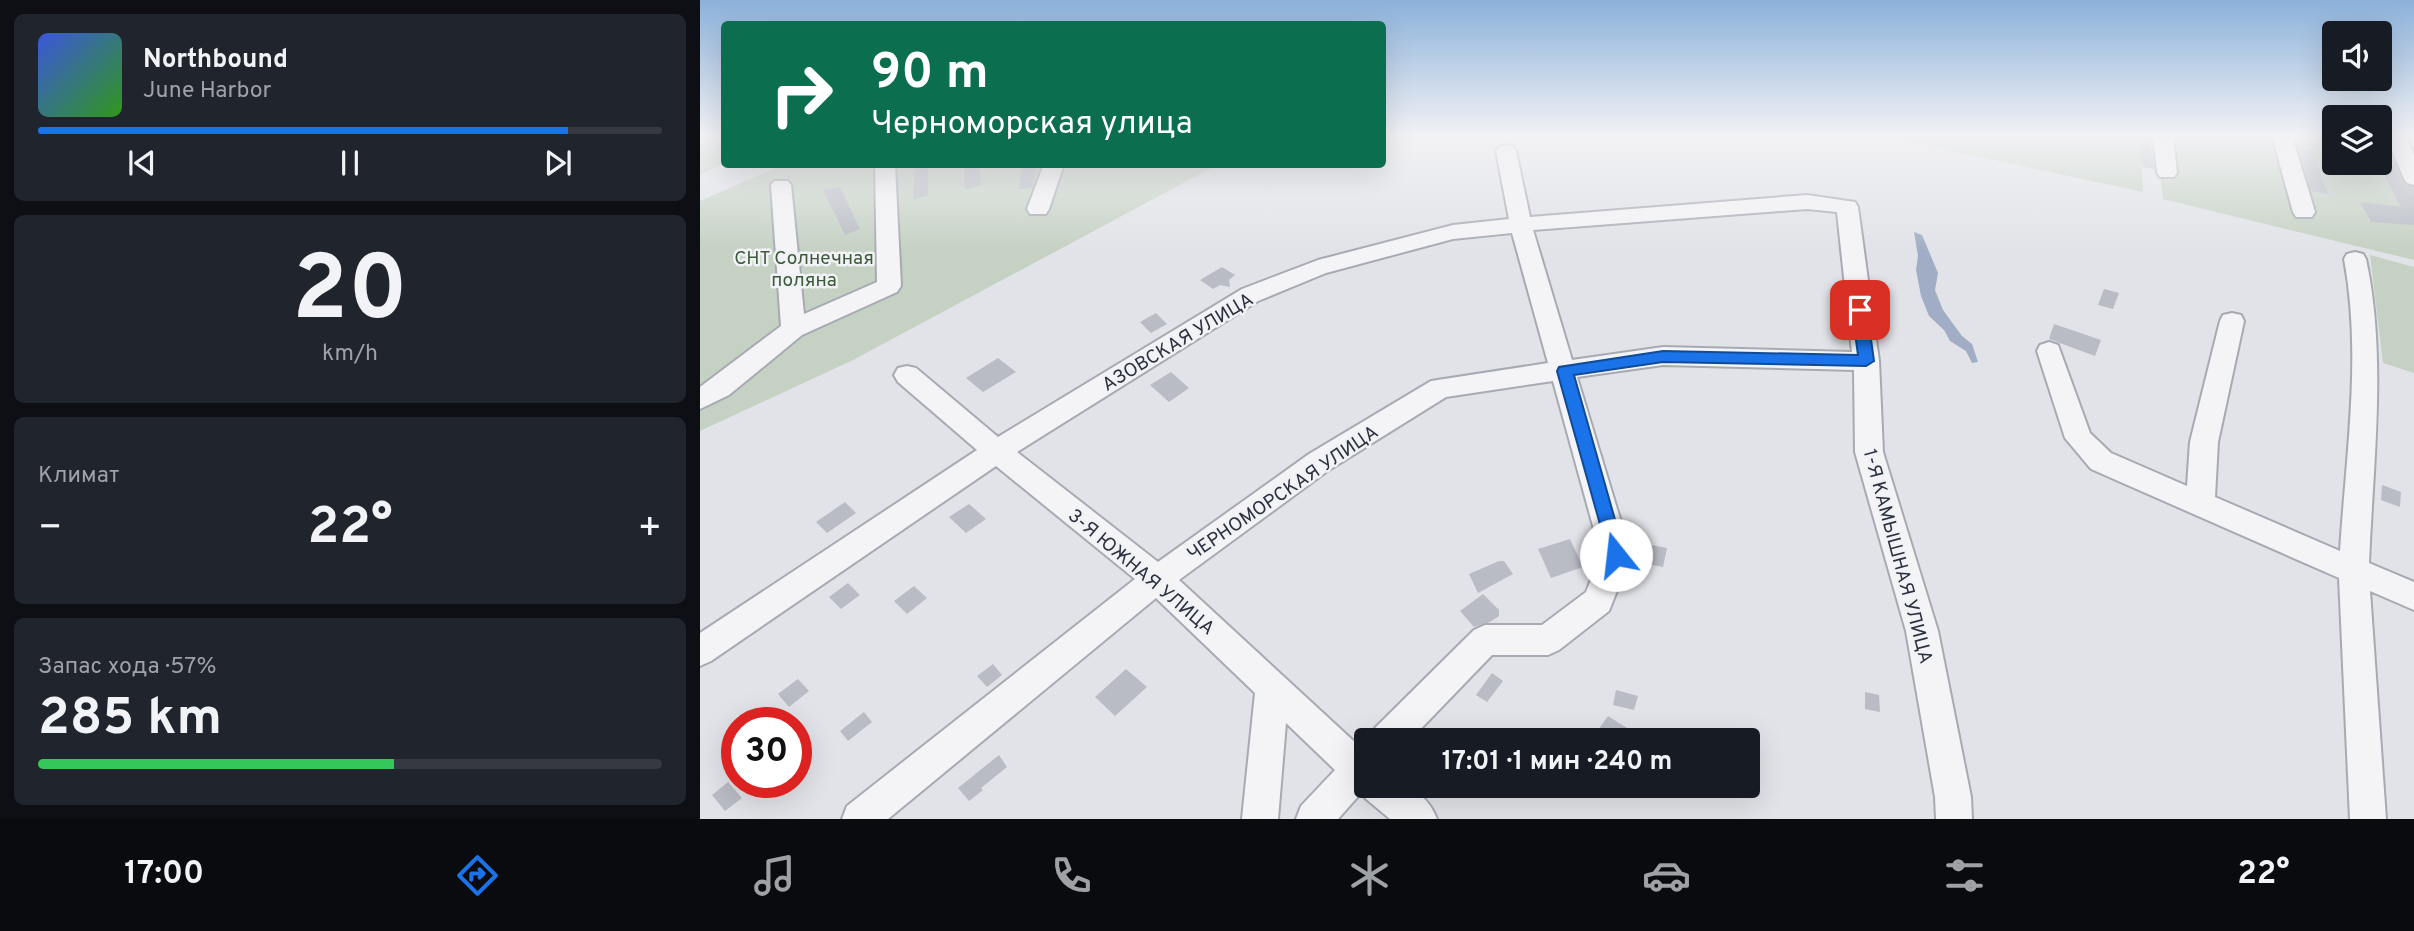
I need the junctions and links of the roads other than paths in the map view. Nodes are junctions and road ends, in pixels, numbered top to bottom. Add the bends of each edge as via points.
1 (885, 174) edge
2 (1050, 174) edge
3 (1511, 174) edge
4 (2293, 174) edge
5 (781, 185) dead end
6 (1847, 207) joint
7 (1038, 209) dead end
8 (2304, 212) dead end
9 (1521, 226) junction
10 (2355, 259) dead end
11 (2232, 321) dead end
12 (793, 329) junction
13 (2049, 351) dead end
14 (1866, 361) junction
15 (1565, 371) junction
16 (907, 375) dead end
17 (700, 399) edge
18 (996, 451) junction
19 (2200, 504) junction
20 (2354, 572) junction
21 (1157, 579) junction
22 (2414, 596) edge
23 (700, 651) edge
24 (1272, 685) junction
25 (1399, 728) edge
26 (1354, 762) edge
27 (1354, 785) edge
28 (1395, 798) edge
29 (860, 819) edge
30 (1260, 819) edge
31 (1314, 819) edge
32 (1419, 819) edge
33 (1954, 819) edge
34 (2368, 819) edge

1 - 12 street via 889,286
2 - 7 street
3 - 9 street
4 - 8 street
5 - 12 street
6 - 9 street, АЗОВСКАЯ УЛИЦА via 1807,202
6 - 14 street, 1-Я КАМЫШНАЯ УЛИЦА
9 - 15 street
9 - 18 street, АЗОВСКАЯ УЛИЦА via 1453,232 1318,268 1250,295
10 - 20 street via 2363,299 2364,365
11 - 19 street via 2204,442
12 - 17 street
13 - 19 street via 2078,438 2101,461
14 - 15 street, ЧЕРНОМОРСКАЯ УЛИЦА via 1663,356
14 - 33 street, 1-Я КАМЫШНАЯ УЛИЦА via 1869,452 1922,631
15 - 21 street, ЧЕРНОМОРСКАЯ УЛИЦА via 1440,388 1319,462
15 - 25 street via 1616,555 1598,601 1548,639 1485,640
16 - 18 street, 3-Я ЮЖНАЯ УЛИЦА
18 - 21 street, 3-Я ЮЖНАЯ УЛИЦА
18 - 23 street, АЗОВСКАЯ УЛИЦА
19 - 20 street
20 - 22 street
20 - 34 street
21 - 24 street, 3-Я ЮЖНАЯ УЛИЦА
21 - 29 street, ЧЕРНОМОРСКАЯ УЛИЦА
24 - 26 street, 3-Я ЮЖНАЯ УЛИЦА
24 - 30 street
27 - 31 street
28 - 32 street, 3-Я ЮЖНАЯ УЛИЦА

